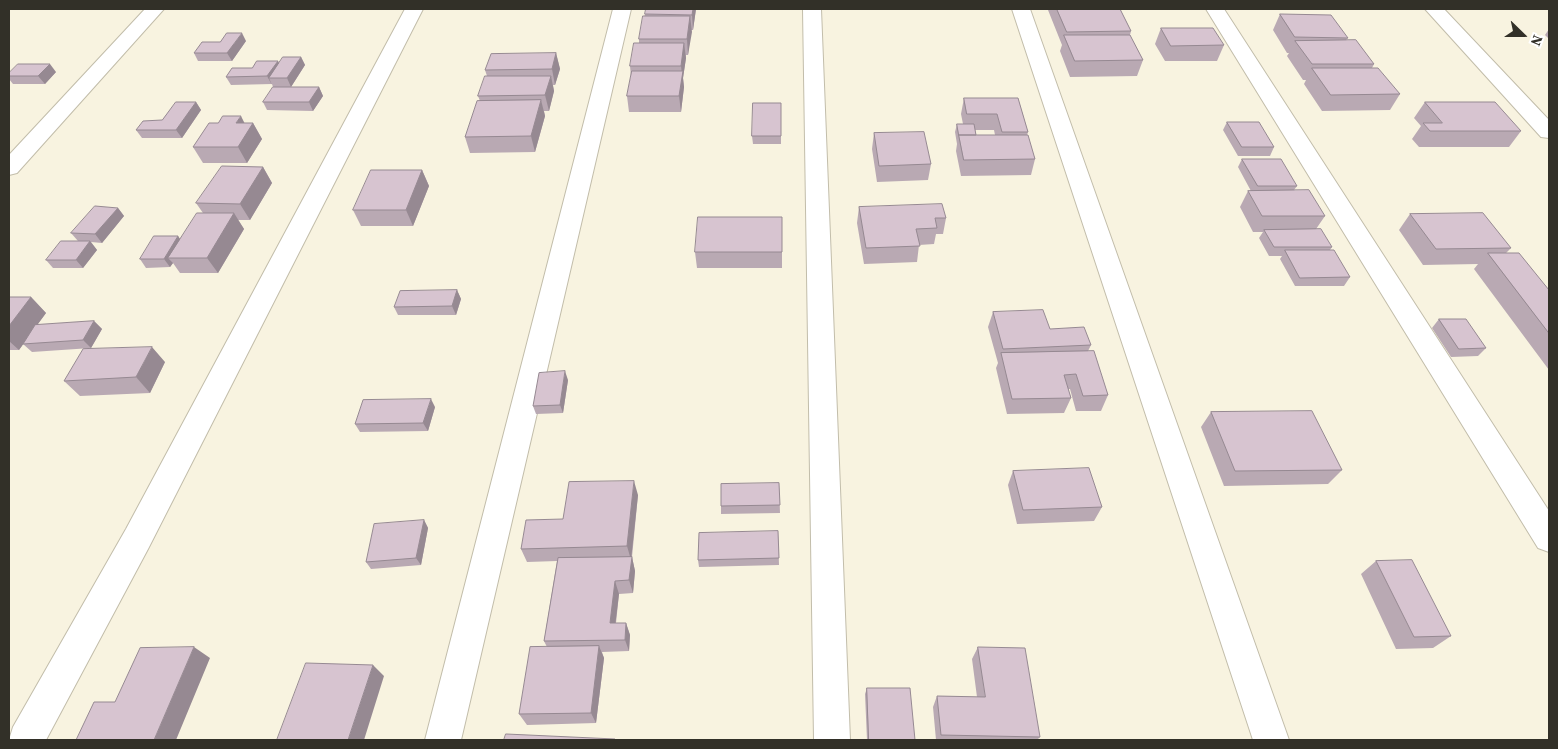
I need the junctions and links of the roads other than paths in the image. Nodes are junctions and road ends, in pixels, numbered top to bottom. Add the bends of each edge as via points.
1 (155, 9) edge
2 (414, 9) edge
3 (622, 9) edge
4 (812, 9) edge
5 (1021, 9) edge
6 (1215, 9) edge
7 (1434, 9) edge
8 (1549, 132) edge
9 (9, 168) edge
10 (1549, 538) edge
11 (26, 740) edge
12 (444, 740) edge
13 (832, 740) edge
14 (1271, 740) edge

1 - 9 street
2 - 11 street via 137,539
3 - 12 street
4 - 13 street
5 - 14 street
6 - 10 street
7 - 8 street

